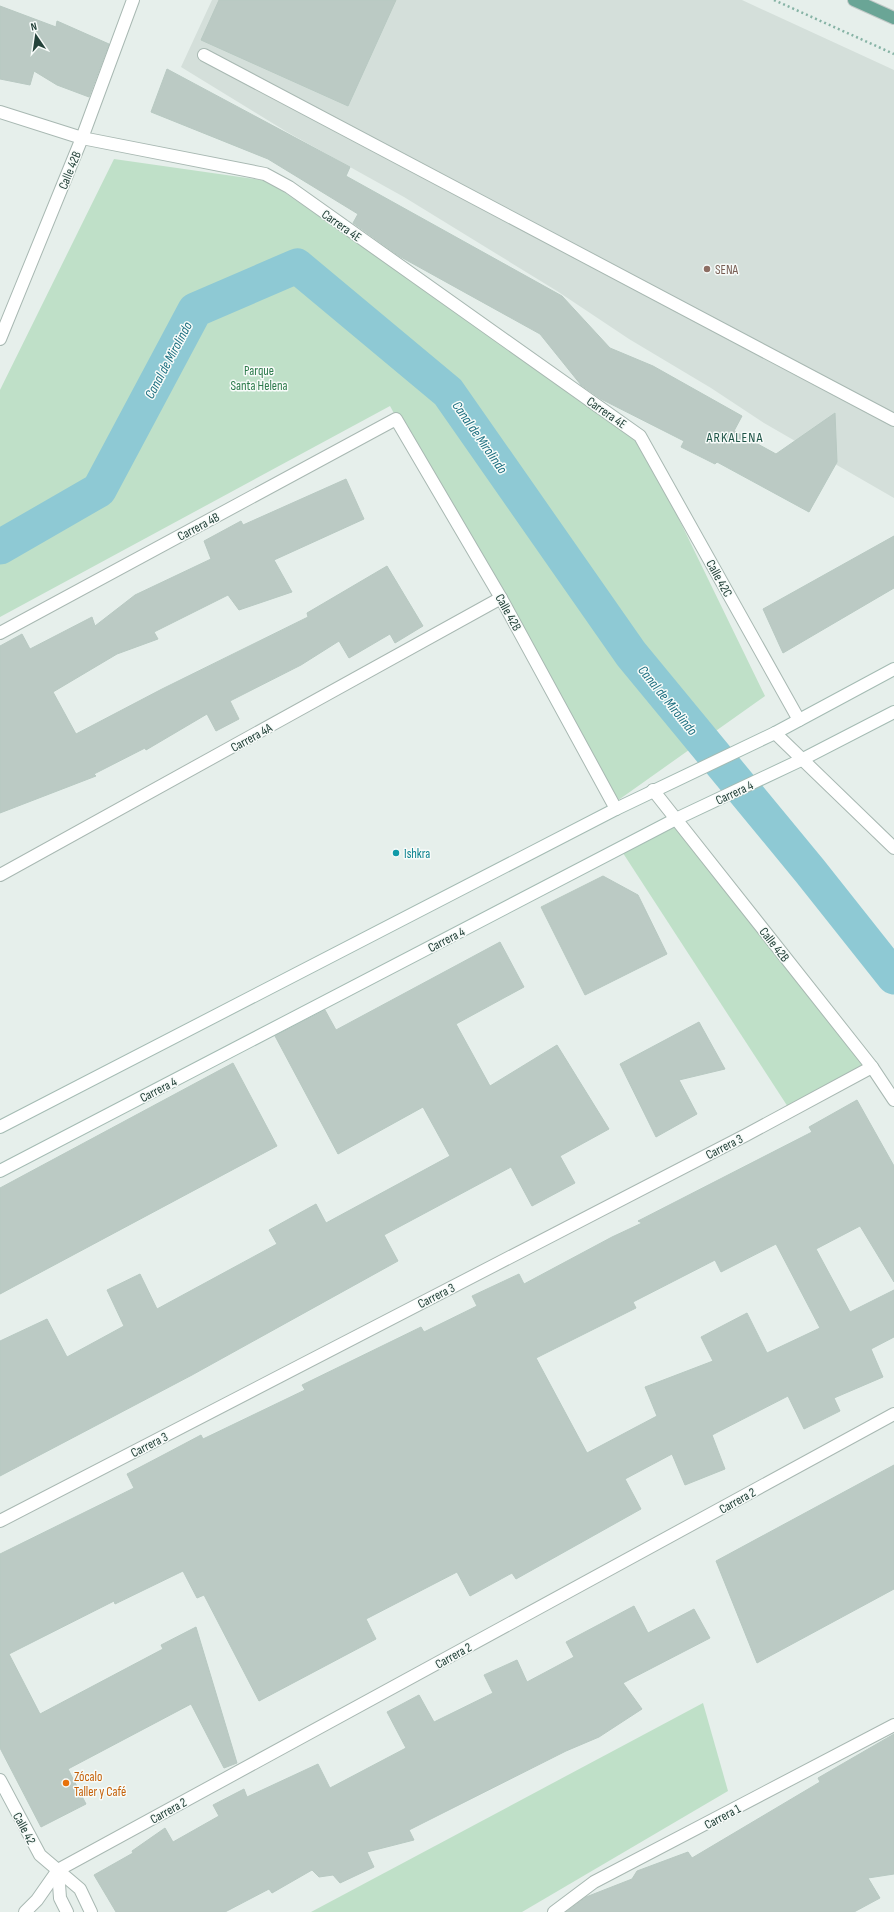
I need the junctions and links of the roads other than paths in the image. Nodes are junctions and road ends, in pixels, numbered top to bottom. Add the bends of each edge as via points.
1 (133, 0) edge
2 (854, 0) edge
3 (894, 18) edge
4 (204, 55) dead end
5 (0, 112) edge
6 (82, 138) junction
7 (0, 338) edge
8 (396, 419) joint
9 (894, 420) edge
10 (640, 436) joint
11 (501, 598) junction
12 (0, 633) edge
13 (894, 669) edge
14 (894, 712) edge
15 (800, 720) junction
16 (775, 733) junction
17 (801, 760) junction
18 (653, 790) junction
19 (616, 809) junction
20 (676, 819) junction
21 (894, 848) edge
22 (0, 875) edge
23 (872, 1067) junction
24 (894, 1100) edge
25 (0, 1127) edge
26 (0, 1171) edge
27 (894, 1414) edge
28 (0, 1521) edge
29 (894, 1725) edge
30 (0, 1780) edge
31 (58, 1870) junction
32 (25, 1912) edge
33 (67, 1912) edge
34 (91, 1912) edge
35 (554, 1912) edge

1 - 6 street, Calle 42B
2 - 3 main road
4 - 9 street
5 - 6 street, Carrera 4E
6 - 7 street, Calle 42B
6 - 10 street, Carrera 4E via 271,177 289,187
8 - 11 street, Calle 42B
8 - 12 street, Carrera 4B
10 - 15 street, Calle 42C
11 - 19 street, Calle 42B
11 - 22 street, Carrera 4A
13 - 15 street
14 - 17 street, Carrera 4
15 - 16 street
16 - 17 street
16 - 18 street
17 - 20 street, Carrera 4
17 - 21 street
18 - 19 street
18 - 20 street, Calle 42B
19 - 25 street
20 - 23 street, Calle 42B
20 - 26 street, Carrera 4
23 - 24 street, Calle 42B
23 - 28 street, Carrera 3
27 - 31 street, Carrera 2
29 - 35 street, Carrera 1 via 594,1882
30 - 31 street, Calle 42 via 40,1855
31 - 32 street, Carrera 2 via 37,1900
31 - 33 street via 60,1898
31 - 34 street, Calle 42 via 80,1889

